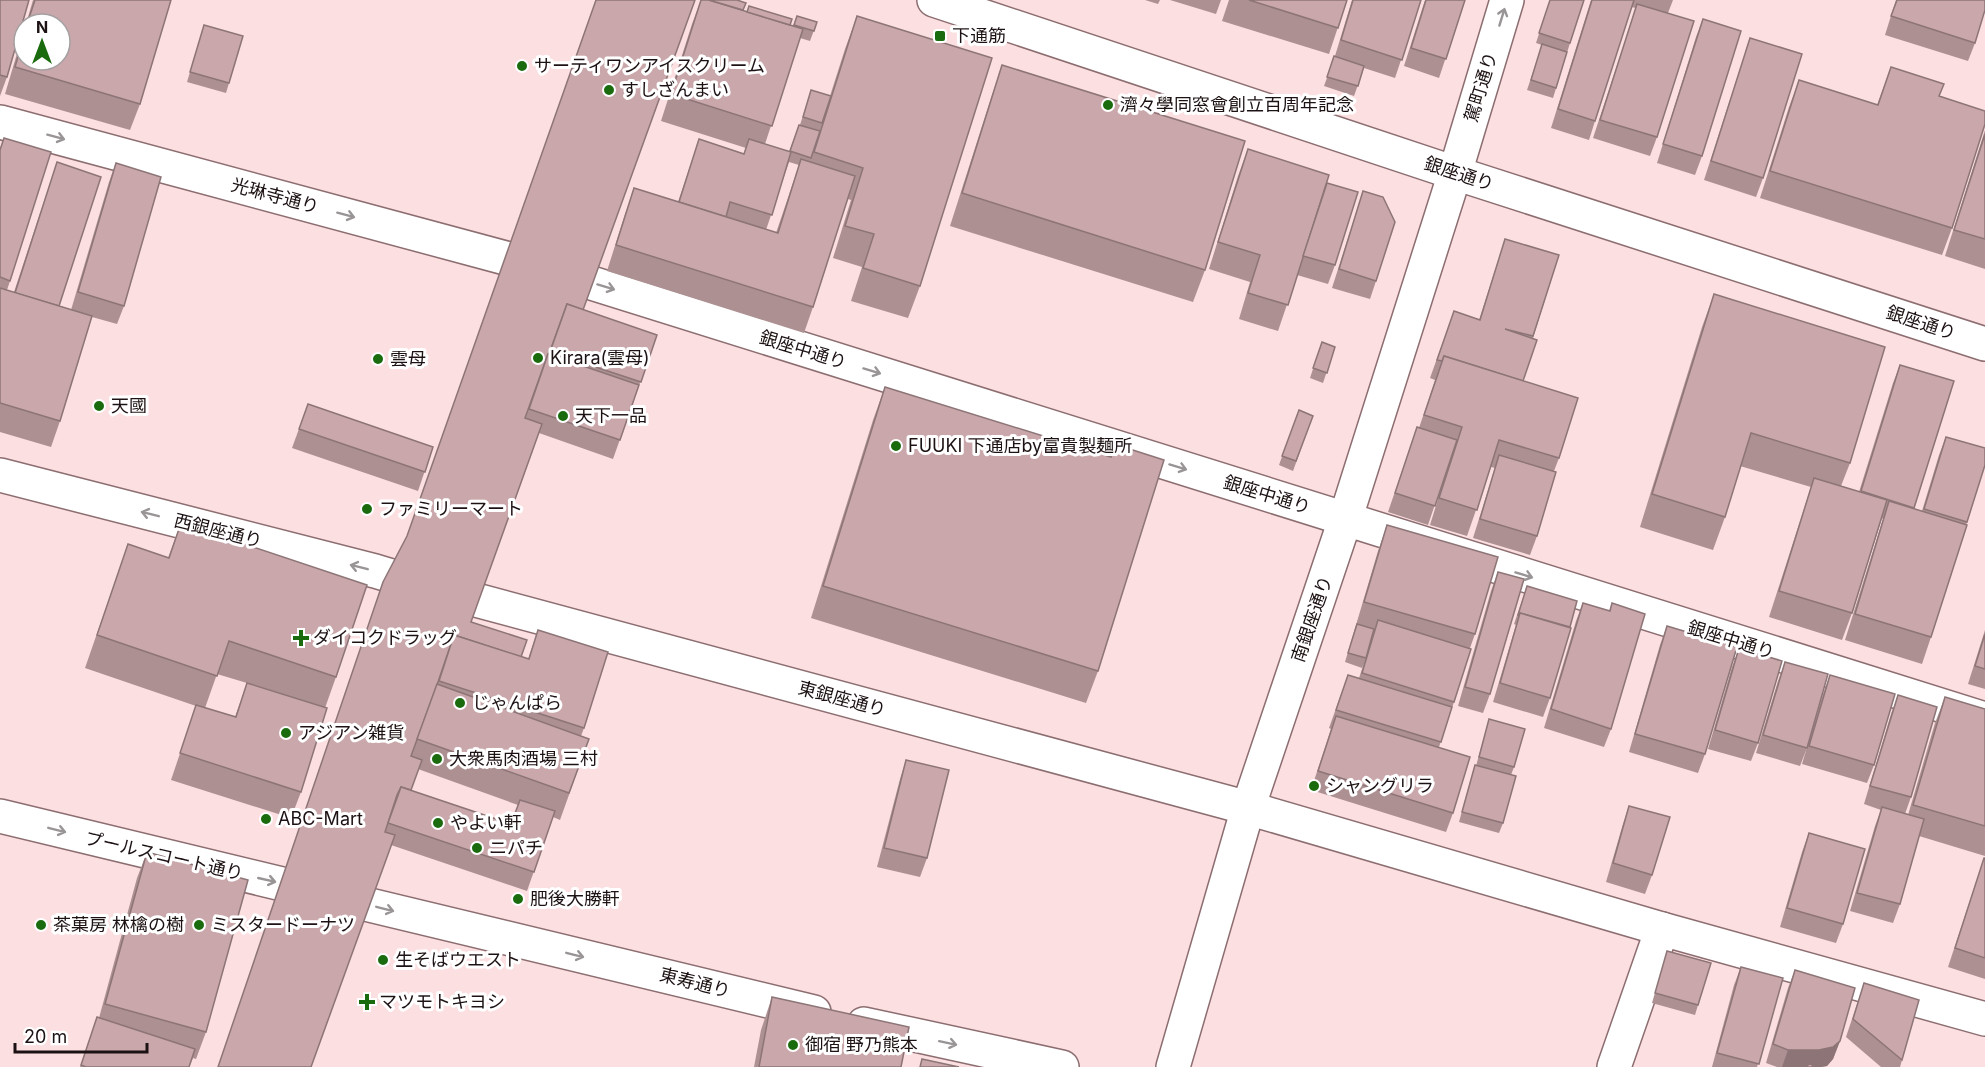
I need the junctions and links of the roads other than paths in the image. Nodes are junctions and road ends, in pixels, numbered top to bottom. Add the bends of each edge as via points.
1 (934, 0) edge
2 (1507, 0) edge
3 (0, 122) edge
4 (1455, 173) junction
5 (554, 259) junction
6 (538, 303) edge
7 (1985, 344) edge
8 (0, 475) edge
9 (1346, 520) junction
10 (447, 556) edge
11 (435, 589) junction
12 (424, 622) edge
13 (1985, 719) edge
14 (1248, 808) junction
15 (0, 816) edge
16 (340, 862) edge
17 (328, 895) junction
18 (317, 927) edge
19 (1662, 929) junction
20 (1985, 1019) edge
21 (1062, 1067) edge
22 (1173, 1067) edge
23 (1614, 1067) edge

1 - 4 street, 銀座通り
4 -> 2 street, 駕町通り
3 -> 5 street, 光琳寺通り
4 - 7 street, 銀座通り
4 - 9 street, 南銀座通り
5 - 6 street
5 -> 9 street, 銀座中通り
11 -> 8 street, 西銀座通り
9 -> 13 street, 銀座中通り
9 - 14 street, 南銀座通り
10 - 11 street
11 - 12 street
11 - 14 street, 東銀座通り
14 - 19 street, 東銀座通り
14 - 22 street, 南銀座通り
15 -> 17 street, プールスコート通り
16 - 17 street
17 - 18 street
17 -> 21 street, 東寿通り via 884,1029
19 - 20 street, 東銀座通り
19 - 23 street

